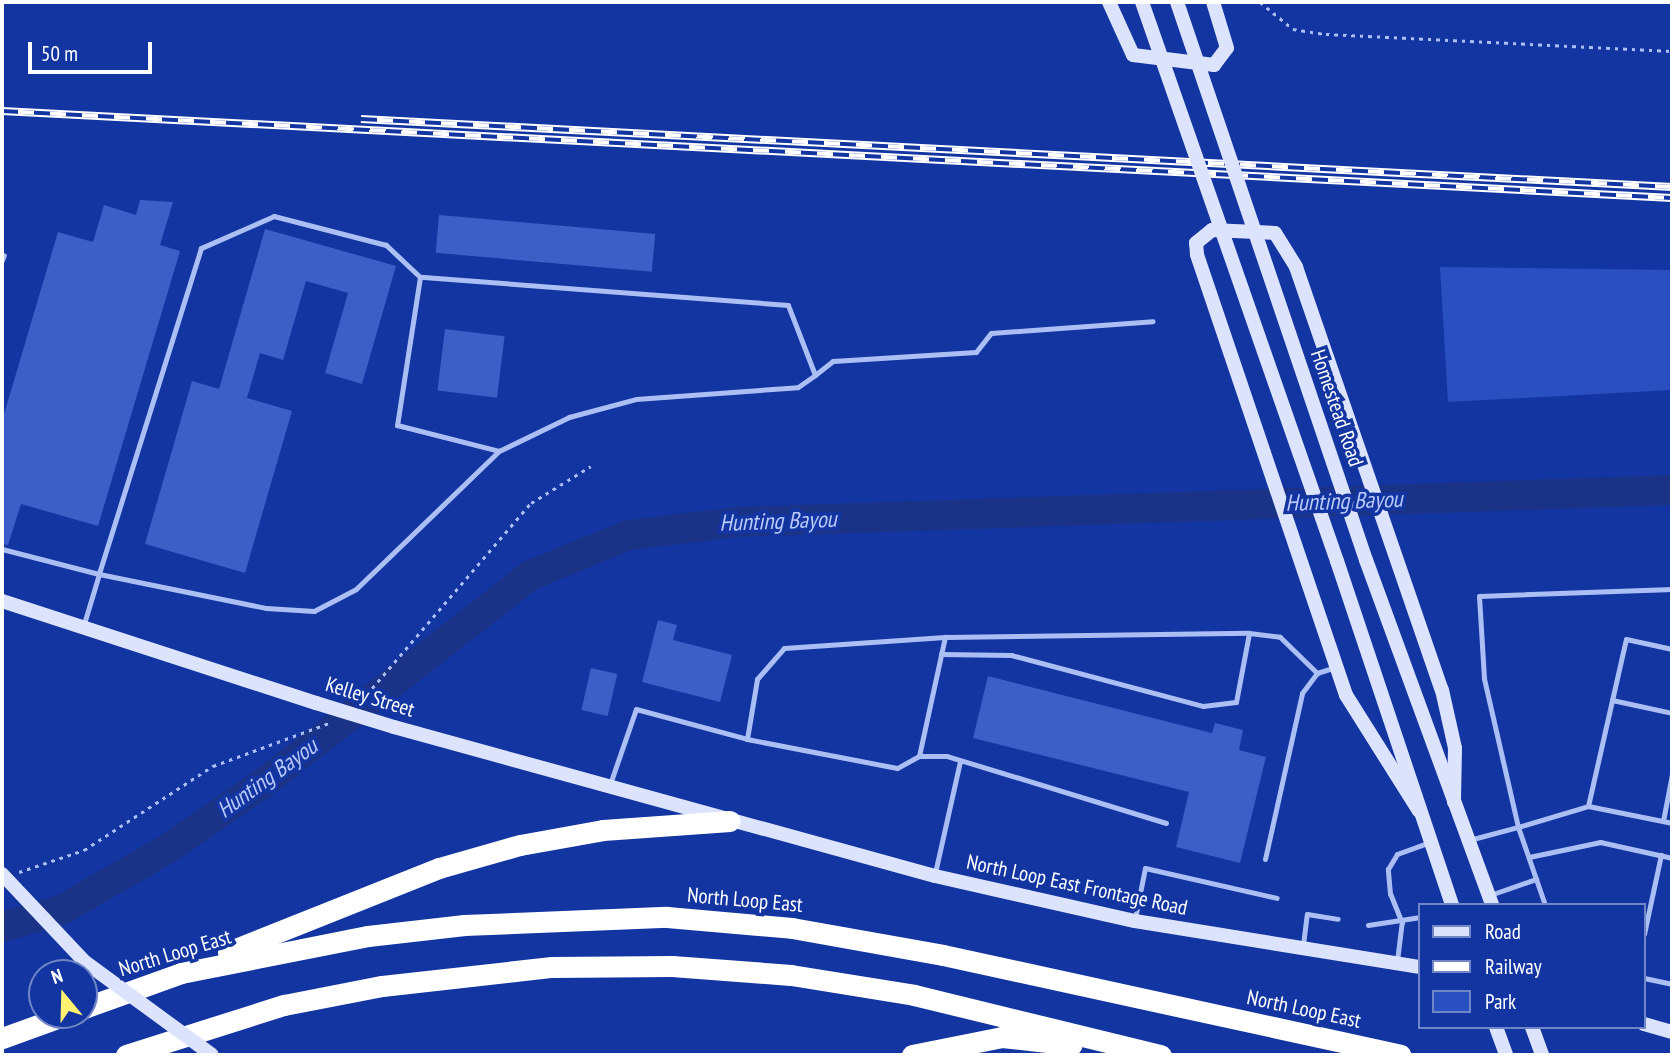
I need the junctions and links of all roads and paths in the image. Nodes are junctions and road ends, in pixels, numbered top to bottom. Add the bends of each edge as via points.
1 (1110, 2) edge
2 (1142, 2) edge
3 (1177, 2) edge
4 (1213, 2) edge
5 (1260, 2) edge
6 (1672, 51) edge
7 (420, 277) junction
8 (1153, 321) dead end
9 (814, 375) junction
10 (499, 451) junction
11 (2, 550) edge
12 (99, 574) junction
13 (1672, 589) edge
14 (2, 601) edge
15 (83, 627) junction
16 (1249, 633) junction
17 (945, 637) junction
18 (1672, 649) edge
19 (941, 654) junction
20 (1336, 667) junction
21 (1317, 673) junction
22 (1612, 700) junction
23 (1672, 713) edge
24 (747, 739) junction
25 (919, 756) junction
26 (960, 761) junction
27 (1672, 774) edge
28 (609, 787) junction
29 (1454, 802) junction
30 (1588, 806) junction
31 (1419, 811) junction
32 (730, 821) junction
33 (1663, 821) junction
34 (1166, 823) dead end
35 (1672, 823) edge
36 (1518, 827) junction
37 (1468, 841) junction
38 (1430, 842) junction
39 (1661, 855) junction
40 (1529, 857) junction
41 (1672, 858) edge
42 (1265, 859) dead end
43 (2, 874) edge
44 (934, 876) junction
45 (1536, 879) junction
46 (1277, 898) dead end
47 (1490, 900) edge
48 (1451, 903) edge
49 (1544, 903) edge
50 (1418, 918) edge
51 (1338, 919) dead end
52 (1135, 921) junction
53 (1402, 923) junction
54 (1368, 925) dead end
55 (1646, 925) edge
56 (1302, 948) junction
57 (1397, 962) junction
58 (1418, 967) edge
59 (181, 972) junction
60 (1646, 978) edge
61 (1672, 984) edge
62 (98, 1003) edge
63 (1646, 1024) edge
64 (28, 1029) edge
65 (1497, 1029) edge
66 (1533, 1029) edge
67 (1672, 1031) edge
68 (2, 1038) edge
69 (1156, 1054) edge
70 (126, 1055) edge
71 (212, 1055) edge
72 (912, 1055) edge
73 (1400, 1055) edge
74 (1506, 1055) edge
75 (1542, 1055) edge

1 - 4 main road via 1133,55 1214,65 1227,48
2 - 31 main road, bridge
3 - 29 main road, Homestead Road, bridge via 1366,560
5 - 6 path via 1293,29 1326,34
7 - 9 lane via 788,305
7 - 10 lane via 397,425
7 - 12 lane via 386,245 274,216 201,248
8 - 9 lane via 991,333 976,352 833,361
9 - 10 lane via 798,387 636,399 569,417
10 - 12 lane via 356,589 314,611 267,608
11 - 12 lane
12 - 15 lane
13 - 36 lane via 1479,596 1484,678
14 - 15 main road, Kelley Street
15 - 28 main road, Kelley Street, bridge via 394,727
16 - 17 lane
16 - 19 lane via 1236,702 1203,706 1011,655
16 - 21 lane via 1280,637
17 - 19 lane
17 - 24 lane via 784,648 757,679
18 - 22 lane via 1626,639
19 - 25 lane
20 - 21 lane
20 - 29 main road via 1197,254 1196,243 1212,230 1262,229 1287,246 1451,726
20 - 31 main road via 1359,724
21 - 42 lane via 1303,693
22 - 23 lane
22 - 30 lane
24 - 25 lane via 897,768
24 - 28 lane via 636,709
25 - 26 lane
26 - 34 lane
26 - 44 lane
27 - 33 lane
28 - 32 main road, Kelley Street
29 - 37 main road, Homestead Road
30 - 33 lane
30 - 36 lane
31 - 38 main road
32 - 44 main road, North Loop East Frontage Road
32 - 59 highway via 603,830 520,845 439,868
33 - 35 lane
36 - 37 lane
36 - 40 lane
37 - 47 main road, Homestead Road
38 - 48 main road
38 - 53 lane via 1397,854 1388,869 1390,894
39 - 40 lane via 1586,842
39 - 41 lane
39 - 55 lane
40 - 45 lane
43 - 71 main road, bridge via 85,962
44 - 52 main road, North Loop East Frontage Road
45 - 47 lane
45 - 49 lane
46 - 52 lane via 1144,868
50 - 53 lane
51 - 56 lane via 1307,914
52 - 56 main road, North Loop East Frontage Road
53 - 54 lane
53 - 57 lane
56 - 57 main road, North Loop East Frontage Road
57 - 58 main road, North Loop East Frontage Road
59 - 62 highway, North Loop East
59 - 73 highway, North Loop East via 382,934 667,918 792,928 943,955
60 - 61 lane
63 - 67 main road
64 - 68 highway
65 - 74 main road
66 - 75 main road
69 - 70 highway via 914,995 791,975 659,966 552,967 382,986 285,1005
69 - 72 highway via 1002,1037

